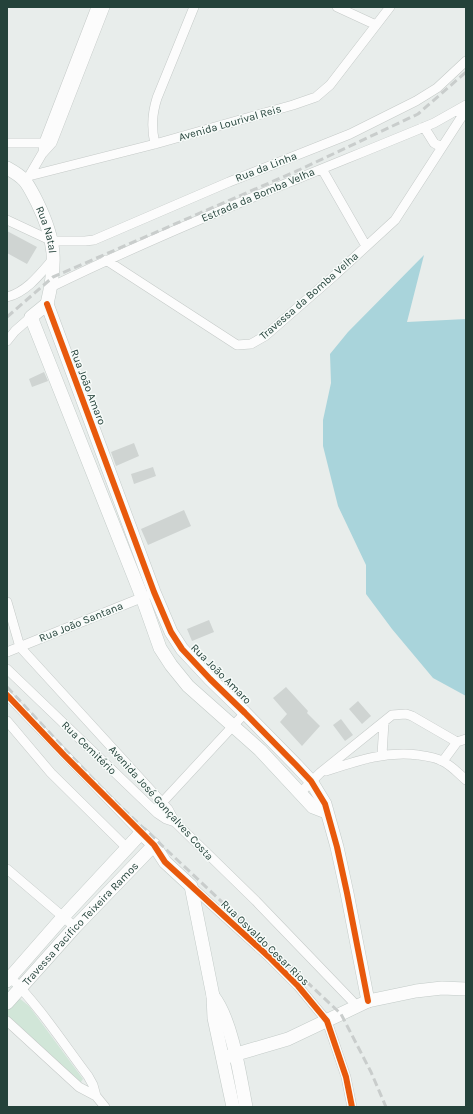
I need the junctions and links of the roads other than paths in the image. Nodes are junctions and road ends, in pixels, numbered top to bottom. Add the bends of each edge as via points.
1 (96, 7) edge
2 (105, 7) edge
3 (194, 7) edge
4 (337, 7) edge
5 (390, 7) edge
6 (94, 23) junction
7 (376, 26) junction
8 (466, 61) edge
9 (466, 104) edge
10 (466, 110) edge
11 (424, 127) junction
12 (7, 142) edge
13 (48, 142) junction
14 (155, 144) junction
15 (441, 147) junction
16 (7, 168) edge
17 (322, 169) junction
18 (28, 178) junction
19 (7, 220) edge
20 (52, 241) junction
21 (366, 246) junction
22 (54, 258) junction
23 (106, 260) junction
24 (51, 287) junction
25 (7, 297) edge
26 (47, 304) junction
27 (31, 317) junction
28 (7, 341) edge
29 (154, 592) junction
30 (142, 597) junction
31 (7, 602) edge
32 (20, 647) junction
33 (7, 652) edge
34 (7, 669) edge
35 (7, 695) edge
36 (245, 713) junction
37 (7, 721) edge
38 (384, 722) junction
39 (232, 725) junction
40 (462, 741) edge
41 (382, 755) junction
42 (443, 761) junction
43 (315, 777) junction
44 (466, 780) edge
45 (300, 793) junction
46 (162, 803) junction
47 (154, 811) junction
48 (326, 812) junction
49 (175, 822) junction
50 (141, 833) junction
51 (154, 845) junction
52 (127, 848) junction
53 (144, 855) junction
54 (165, 862) junction
55 (7, 869) edge
56 (191, 886) junction
57 (63, 917) junction
58 (75, 927) junction
59 (8, 979) edge
60 (20, 988) junction
61 (466, 989) edge
62 (7, 1003) edge
63 (362, 1004) junction
64 (7, 1021) edge
65 (327, 1021) junction
66 (229, 1056) junction
67 (96, 1096) junction
68 (105, 1107) edge
69 (233, 1107) edge
70 (246, 1107) edge
71 (352, 1107) edge

1 - 6 street
2 - 6 street
3 - 14 street via 153,112
4 - 7 street
5 - 7 street, Avenida Lourival Reis
6 - 13 street
7 - 14 street, Avenida Lourival Reis via 330,85 316,97
8 - 20 street, Rua da Linha via 437,88 350,134 222,184 94,240
9 - 11 street, Estrada da Bomba Velha
10 - 15 street, Travessa da Bomba Velha
11 - 15 street via 434,143
11 - 17 street, Estrada da Bomba Velha
12 - 13 street
13 - 18 street
14 - 18 street, Avenida Lourival Reis
15 - 21 street, Travessa da Bomba Velha via 394,220
16 - 18 street, Rua Natal
17 - 21 street
17 - 23 street, Estrada da Bomba Velha
18 - 20 street, Rua Natal
19 - 20 street
20 - 22 street, Rua Natal
21 - 23 street, Travessa da Bomba Velha via 265,336 251,344 237,345
22 - 24 street, Rua Natal
22 - 25 street via 18,293
23 - 24 street, Estrada da Bomba Velha
24 - 26 street, Rua Natal
26 - 27 street
26 - 29 street, Rua João Amaro
27 - 28 street
27 - 30 street
29 - 30 street, Rua João Santana
29 - 36 street, Rua João Amaro via 182,649
30 - 32 street, Rua João Santana
30 - 39 street via 160,648 171,666 188,686
31 - 32 street, Avenida José Gonçalves Costa
32 - 33 street, Rua João Santana
32 - 46 street, Avenida José Gonçalves Costa
34 - 47 street, Rua Cemitério
35 - 50 street
36 - 39 street
36 - 43 street, Rua João Amaro
37 - 52 street via 51,773
38 - 40 street via 392,715 406,714
38 - 41 street
38 - 43 street
39 - 45 street via 260,750
39 - 46 street
40 - 42 street
41 - 42 street via 427,756
41 - 43 street
42 - 44 street
43 - 45 street
43 - 48 street, Rua João Amaro
45 - 48 street via 313,807
46 - 47 street
46 - 49 street, Avenida José Gonçalves Costa via 172,814
47 - 49 street, Rua Cemitério
48 - 63 street, Rua João Amaro via 347,893
49 - 63 street, Avenida José Gonçalves Costa
50 - 51 street
50 - 52 street, Travessa Pacifico Teixeira Ramos
51 - 53 street, Travessa Pacifico Teixeira Ramos
51 - 54 street
52 - 53 street
52 - 57 street, Travessa Pacifico Teixeira Ramos
53 - 54 street
53 - 58 street, Travessa Pacifico Teixeira Ramos
54 - 56 street
55 - 57 street
56 - 65 street, Rua Osvaldo Cesar Rios via 298,986
56 - 66 street via 213,996 214,1018
57 - 58 street
57 - 59 street, Travessa Pacifico Teixeira Ramos
58 - 60 street, Travessa Pacifico Teixeira Ramos
59 - 60 street
60 - 62 street, Travessa Pacifico Teixeira Ramos
60 - 67 street via 88,1076
61 - 63 street via 416,991
63 - 65 street
64 - 67 street via 79,1087
65 - 66 street via 288,1039
65 - 71 street, Rua Osvaldo Cesar Rios via 346,1077
66 - 69 street
66 - 70 street
67 - 68 street

